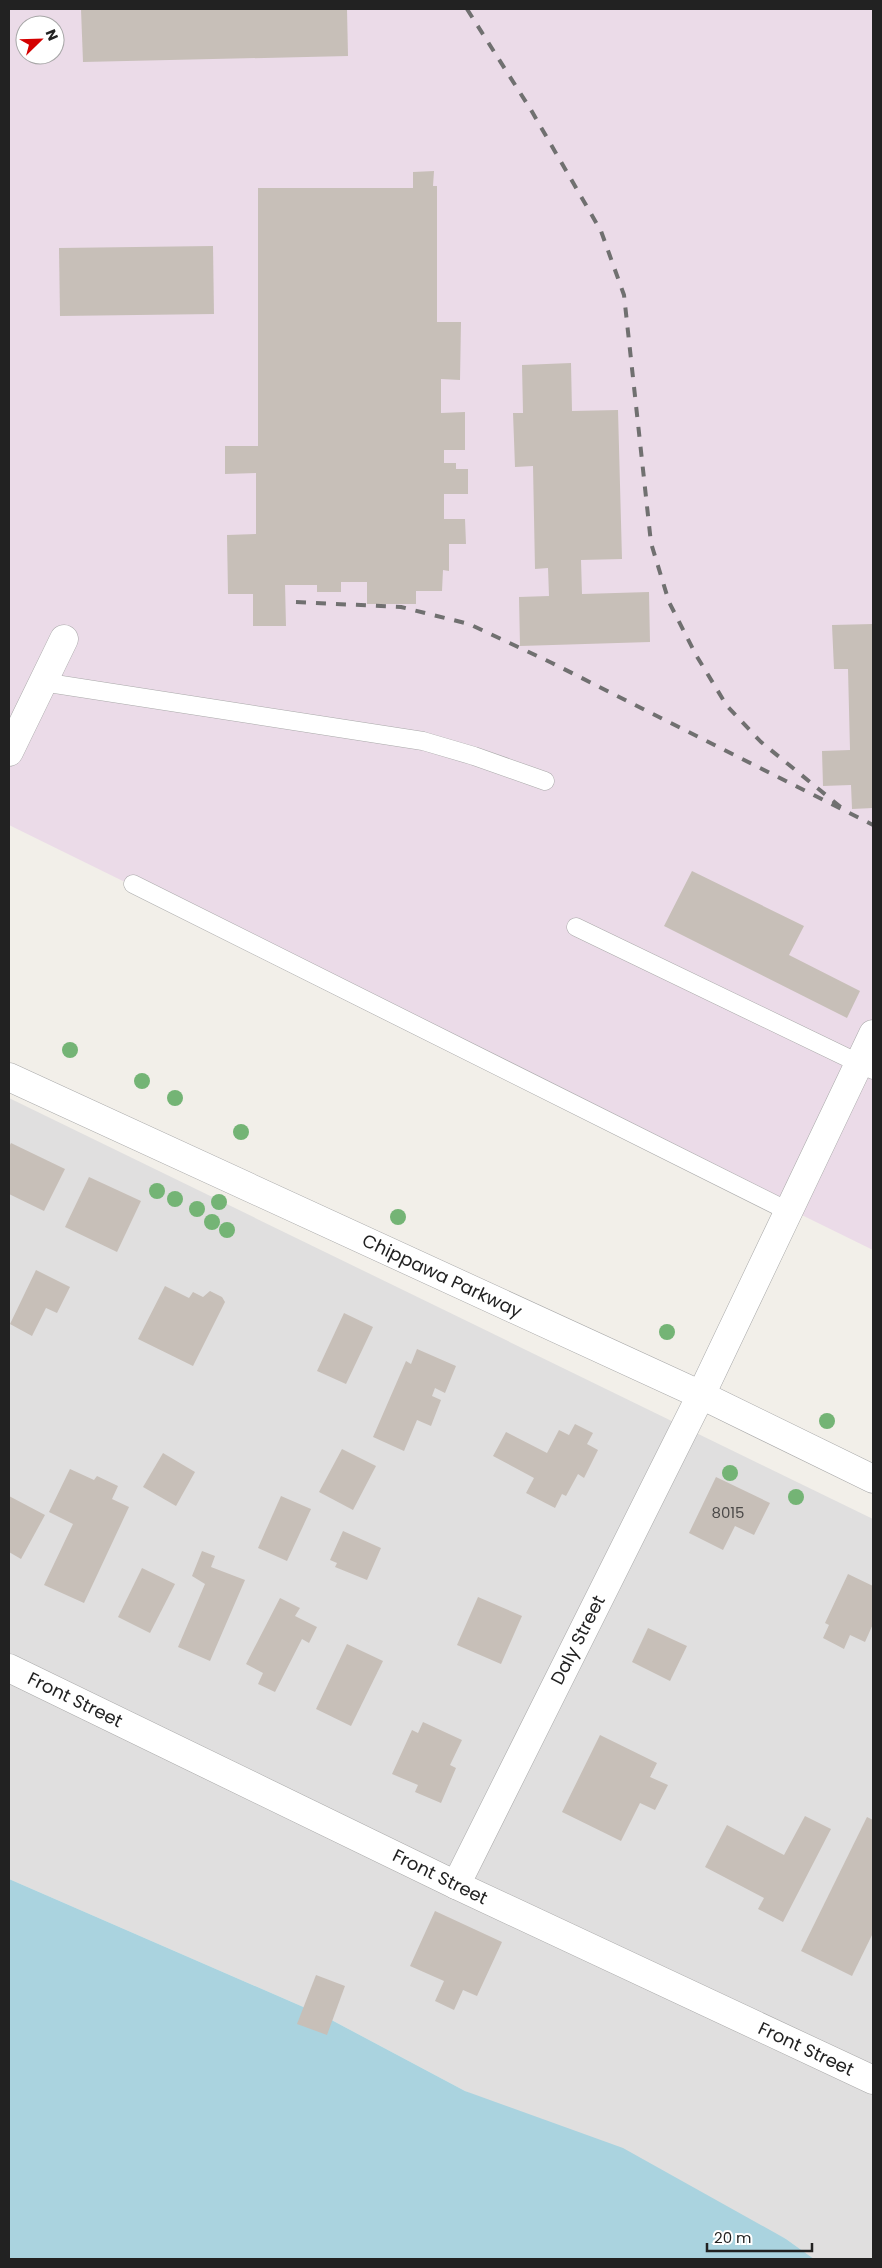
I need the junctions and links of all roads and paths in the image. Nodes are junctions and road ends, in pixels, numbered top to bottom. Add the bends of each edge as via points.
1 (64, 639) dead end
2 (42, 682) junction
3 (9, 752) edge
4 (545, 781) dead end
5 (133, 884) dead end
6 (576, 927) dead end
7 (873, 1034) edge
8 (866, 1067) edge
9 (9, 1077) edge
10 (788, 1211) junction
11 (701, 1395) junction
12 (873, 1479) edge
13 (9, 1668) edge
14 (456, 1885) junction
15 (873, 2080) edge

1 - 2 street
2 - 3 street
2 - 4 lane via 423,741
5 - 10 lane
6 - 8 lane
7 - 8 street, Daly Street
8 - 10 street, Daly Street
9 - 11 street, Chippawa Parkway
10 - 11 street, Daly Street
11 - 12 street, Chippawa Parkway
11 - 14 street, Daly Street
13 - 14 street, Front Street
14 - 15 street, Front Street

